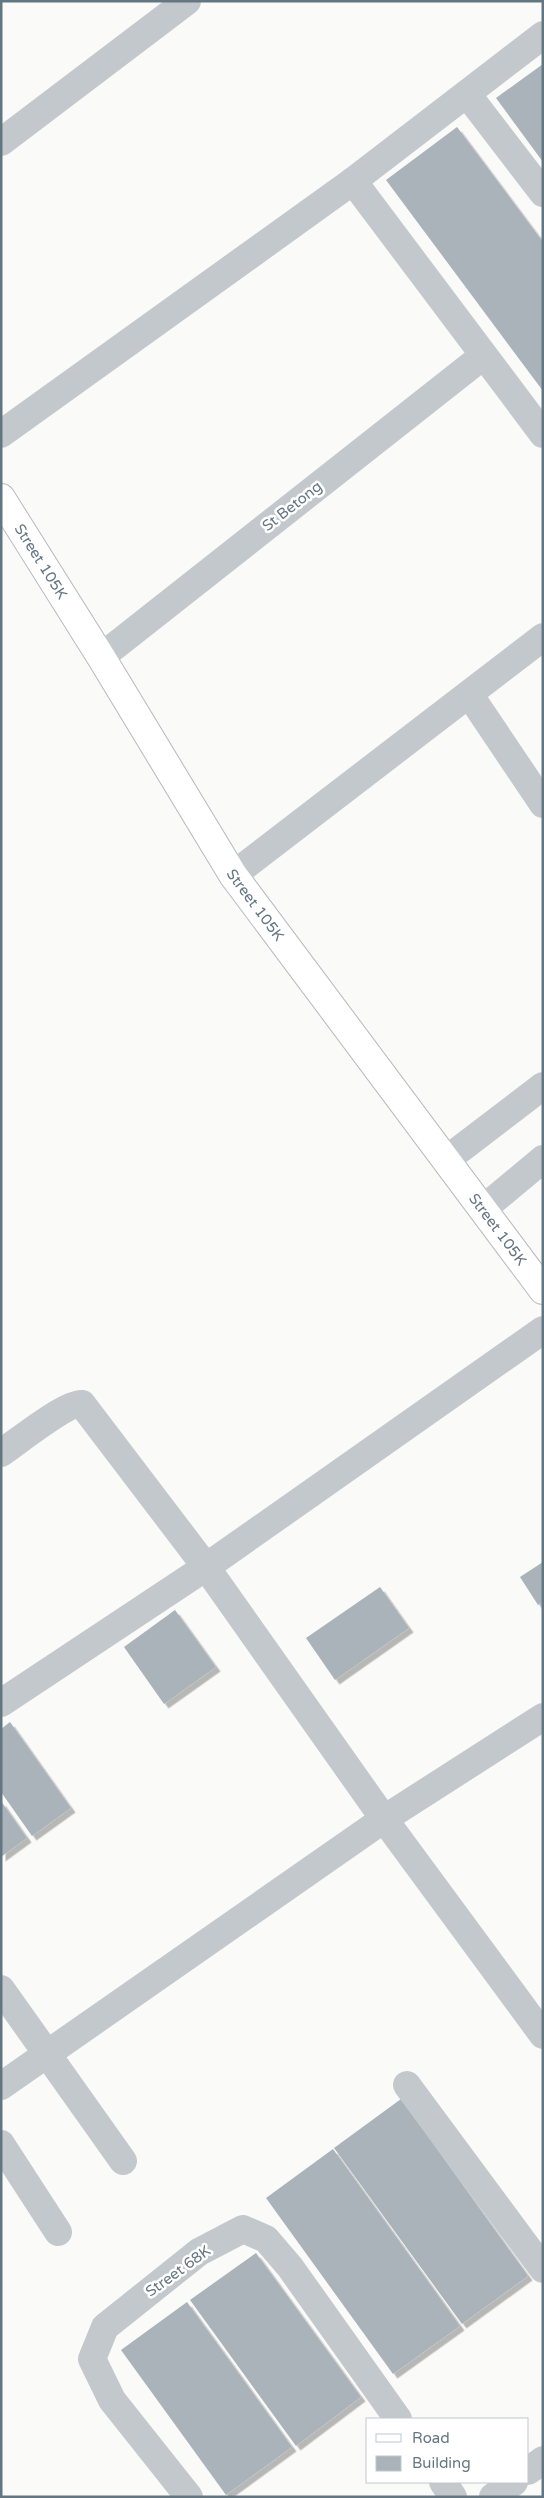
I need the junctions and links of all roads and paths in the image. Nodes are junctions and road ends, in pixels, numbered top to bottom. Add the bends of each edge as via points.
1 (187, 1) edge
2 (543, 36) edge
3 (467, 94) junction
4 (1, 142) edge
5 (354, 180) junction
6 (543, 193) edge
7 (483, 356) junction
8 (1, 434) edge
9 (543, 434) edge
10 (1, 498) edge
11 (543, 638) edge
12 (101, 657) junction
13 (469, 694) junction
14 (543, 804) edge
15 (233, 875) junction
16 (541, 1092) edge
17 (543, 1159) edge
18 (446, 1160) junction
19 (483, 1209) junction
20 (538, 1275) edge
21 (543, 1330) edge
22 (1, 1453) edge
23 (206, 1567) junction
24 (1, 1703) edge
25 (543, 1717) edge
26 (384, 1819) junction
27 (1, 1989) edge
28 (543, 2035) edge
29 (47, 2054) junction
30 (407, 2085) dead end
31 (1, 2086) edge
32 (1, 2144) edge
33 (124, 2161) dead end
34 (58, 2232) dead end
35 (543, 2270) edge
36 (397, 2418) edge
37 (543, 2460) edge
38 (529, 2470) edge
39 (444, 2483) edge
40 (513, 2483) edge
41 (189, 2497) edge
42 (453, 2497) edge
43 (493, 2497) edge

1 - 4 street
2 - 3 street
3 - 5 street
3 - 6 street
5 - 7 street
5 - 8 street
7 - 9 street
7 - 12 street, St Betong
10 - 12 main road, Street 105K
11 - 13 street
12 - 15 main road, Street 105K
13 - 14 street
13 - 15 street
15 - 18 main road, Street 105K
16 - 18 street
17 - 19 street
18 - 19 main road, Street 105K
19 - 20 main road, Street 105K
21 - 23 street
22 - 23 street via 53,1416 82,1404
23 - 24 street
23 - 26 street
25 - 26 street
26 - 28 street
26 - 29 street
27 - 29 street
29 - 31 street
29 - 33 street
30 - 35 street
32 - 34 street
36 - 41 street, Street 68K via 290,2268 266,2239 243,2229 199,2252 105,2327 92,2359 112,2400
37 - 38 street
39 - 42 street
40 - 43 street

